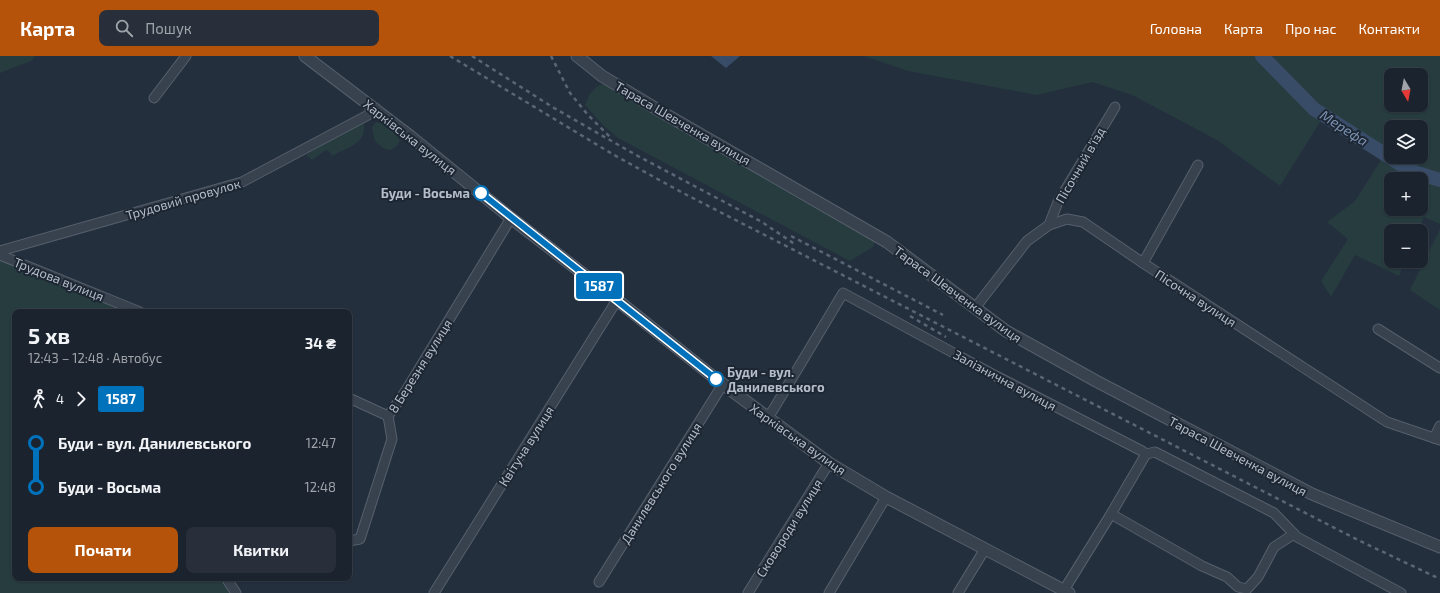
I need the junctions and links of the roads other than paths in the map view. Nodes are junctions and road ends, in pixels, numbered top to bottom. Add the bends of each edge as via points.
1 (186, 56) edge
2 (305, 56) edge
3 (577, 56) edge
4 (154, 98) dead end
5 (1115, 107) dead end
6 (375, 108) junction
7 (1198, 165) dead end
8 (511, 218) junction
9 (1049, 225) junction
10 (0, 251) edge
11 (0, 255) edge
12 (1143, 263) junction
13 (617, 300) junction
14 (976, 308) junction
15 (133, 309) edge
16 (1378, 329) dead end
17 (1440, 368) edge
18 (723, 384) junction
19 (352, 399) edge
20 (388, 416) junction
21 (767, 418) junction
22 (1440, 426) edge
23 (1437, 439) edge
24 (1146, 454) junction
25 (829, 463) junction
26 (886, 497) junction
27 (1111, 514) junction
28 (1294, 534) junction
29 (352, 540) edge
30 (1440, 547) edge
31 (985, 548) junction
32 (228, 581) edge
33 (599, 582) dead end
34 (1067, 592) edge
35 (236, 593) edge
36 (434, 593) edge
37 (748, 593) edge
38 (829, 593) edge
39 (958, 593) edge
40 (1401, 593) edge

1 - 4 street
2 - 6 street, Харківська вулиця
3 - 14 street, Тараса Шевченка вулиця via 602,76 660,111 886,242
5 - 9 street, Пісочний в’їзд via 1058,202
6 - 8 street, Харківська вулиця
6 - 10 street, Трудовий провулок via 368,115 242,182
7 - 12 street
8 - 13 street, Харківська вулиця
8 - 20 street, 8 Березня вулиця
9 - 12 street, Пісочна вулиця via 1066,219 1083,222
9 - 14 street, Пісочна вулиця via 1027,241
11 - 15 street, Трудова вулиця
12 - 23 street, Пісочна вулиця via 1386,422
13 - 18 street, Харківська вулиця
13 - 36 street, Квітуча вулиця
14 - 30 street, Тараса Шевченка вулиця via 1006,331 1089,378 1312,494
16 - 17 street
18 - 21 street, Харківська вулиця
18 - 33 street, Данилевського вулиця
19 - 20 street
20 - 29 street, 8 Березня вулиця via 392,439 360,539
21 - 24 street, Залізнична вулиця via 843,293
21 - 25 street, Харківська вулиця
22 - 23 street
24 - 27 street
24 - 28 street, Залізнична вулиця via 1156,452 1274,513
25 - 26 street, Харківська вулиця
25 - 37 street, Сковороди вулиця
26 - 31 street, Харківська вулиця
26 - 38 street
27 - 28 street via 1202,566 1227,577 1238,587 1247,589 1258,577 1274,547
27 - 34 street
28 - 40 street, Залізнична вулиця
31 - 34 street, Харківська вулиця
31 - 39 street
32 - 35 street

